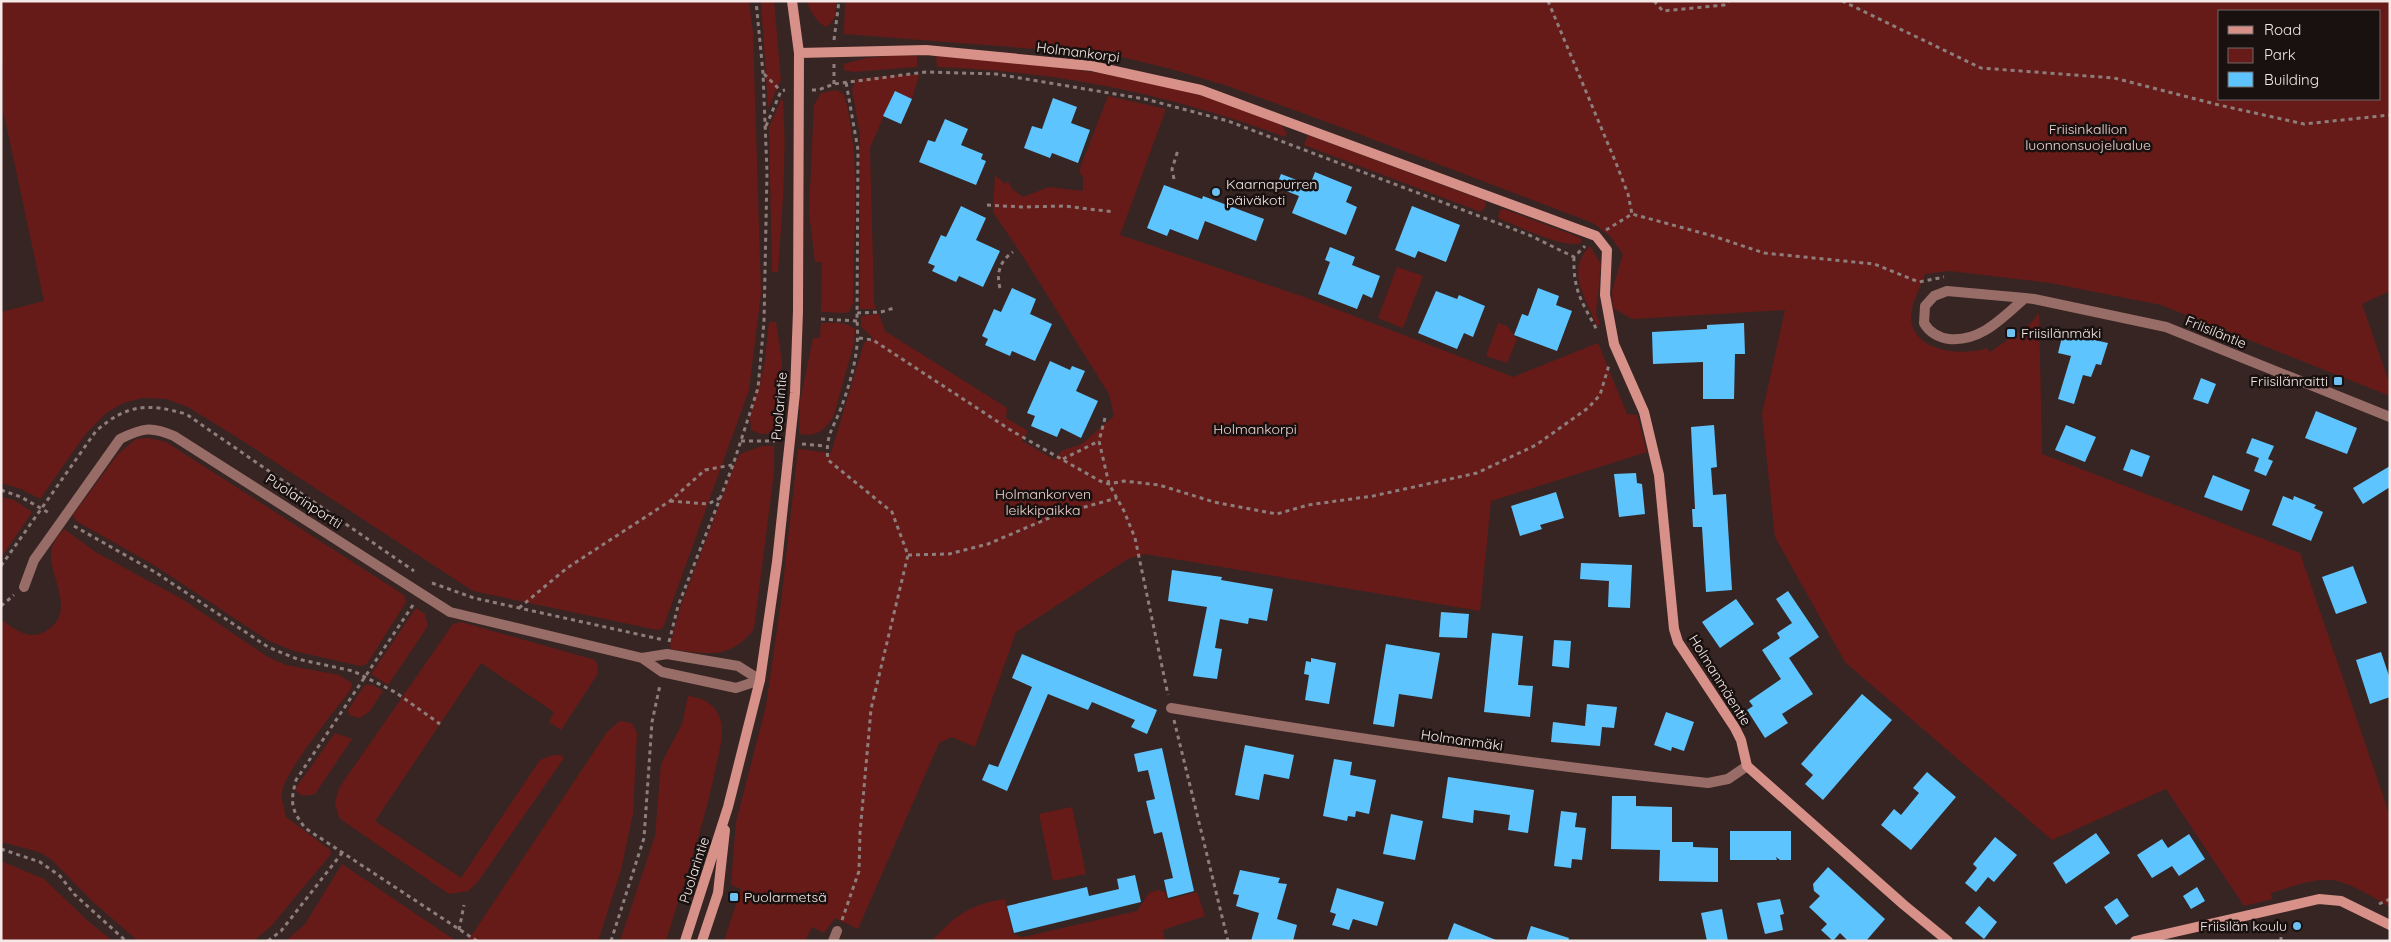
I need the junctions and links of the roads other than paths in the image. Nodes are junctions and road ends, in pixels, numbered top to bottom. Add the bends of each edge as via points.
1 (792, 1) edge
2 (799, 53) junction
3 (1596, 236) joint
4 (2025, 298) junction
5 (2390, 417) edge
6 (24, 587) dead end
7 (642, 658) junction
8 (760, 680) junction
9 (1171, 708) dead end
10 (1747, 766) junction
11 (728, 807) junction
12 (2390, 925) edge
13 (685, 941) edge
14 (702, 941) edge
15 (1948, 941) edge
16 (2135, 941) edge

1 - 2 street, Puolarintie
2 - 3 street, Holmankorpi via 926,50 1092,66 1156,78 1307,127
2 - 8 street, Puolarintie via 799,265 794,393 777,562
3 - 10 street, Holmanmäentie via 1607,250 1606,295 1614,344 1644,412 1659,475 1674,629 1685,654 1741,740
4 - 4 street, Friisiläntie via 1947,291 1925,306 1924,323 1940,337 1966,340 2000,320
4 - 5 street, Friisiläntie via 2166,327
6 - 7 street, Puolarinportti via 34,560 120,439 139,430 159,430 174,436 275,499 450,612
7 - 8 street, Puolarinportti via 667,654 738,666
7 - 8 street, Puolarinportti via 662,672 736,688
8 - 11 street, Puolarintie
9 - 10 street, Holmanmäki via 1372,741 1708,783 1728,780
10 - 15 street
11 - 13 street, Puolarintie
11 - 14 street, Puolarintie via 718,893
12 - 16 street via 2341,901 2319,899

